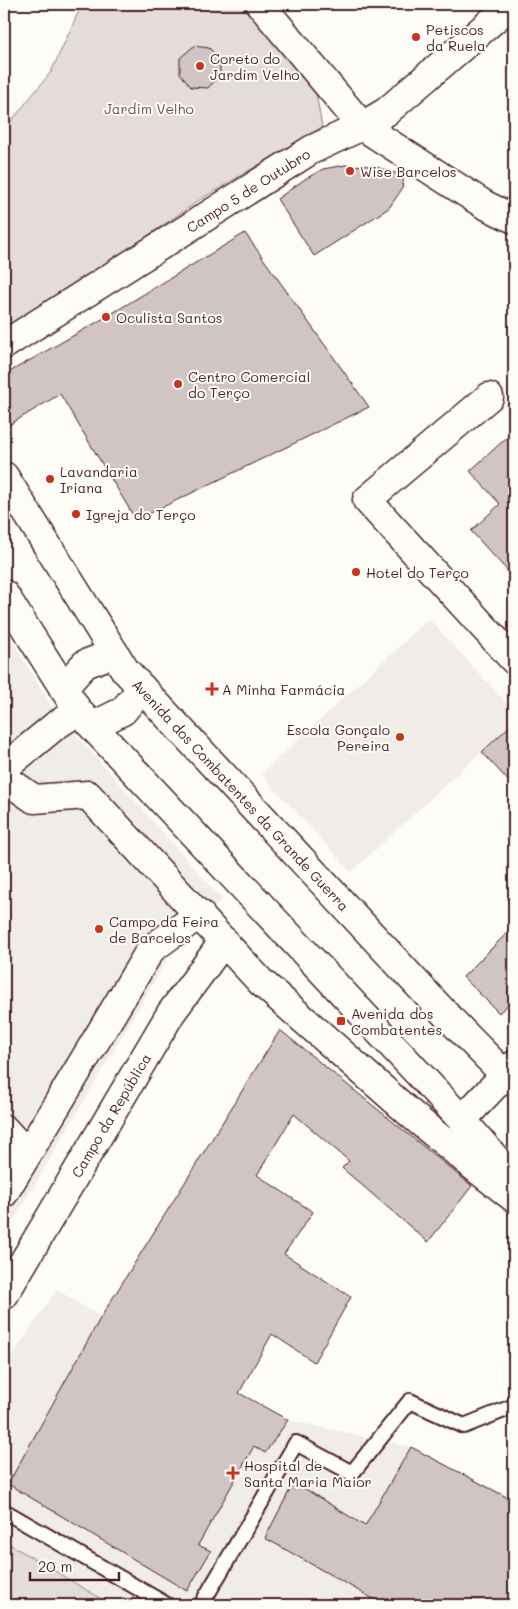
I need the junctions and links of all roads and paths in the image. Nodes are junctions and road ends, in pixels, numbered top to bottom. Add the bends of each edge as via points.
1 (260, 4) edge
2 (512, 4) edge
3 (362, 126) junction
4 (514, 219) edge
5 (4, 345) edge
6 (489, 398) dead end
7 (4, 476) edge
8 (4, 594) edge
9 (114, 653) junction
10 (514, 660) edge
11 (63, 688) junction
12 (142, 688) junction
13 (85, 718) junction
14 (4, 768) edge
15 (4, 778) edge
16 (200, 914) junction
17 (224, 941) junction
18 (511, 1075) edge
19 (412, 1115) junction
20 (462, 1120) junction
21 (4, 1129) edge
22 (27, 1154) junction
23 (514, 1180) edge
24 (4, 1193) edge
25 (514, 1198) edge
26 (4, 1295) edge
27 (514, 1406) edge
28 (4, 1511) edge
29 (167, 1605) edge
30 (201, 1605) edge

1 - 3 street
2 - 3 street, Campo 5 de Outubro via 386,112
3 - 4 street via 485,205
3 - 5 street, Campo 5 de Outubro via 310,150
6 - 10 street via 367,500
7 - 9 street, Avenida dos Combatentes da Grande Guerra
8 - 11 street
9 - 11 street via 85,664
9 - 12 street, Avenida dos Combatentes da Grande Guerra via 124,670
11 - 13 street
12 - 13 street via 123,712
12 - 18 street, Avenida dos Combatentes da Grande Guerra via 443,1011
13 - 14 street via 55,726
13 - 20 street
15 - 16 street via 34,799 88,795
16 - 17 street
16 - 22 street via 151,949
17 - 19 street via 261,982
17 - 26 street, Campo da República via 171,1013
18 - 20 street
19 - 20 street via 438,1122
19 - 25 street
20 - 23 street
21 - 22 street
22 - 24 street
27 - 30 lane via 464,1426 410,1401 352,1473 296,1444
28 - 29 lane

